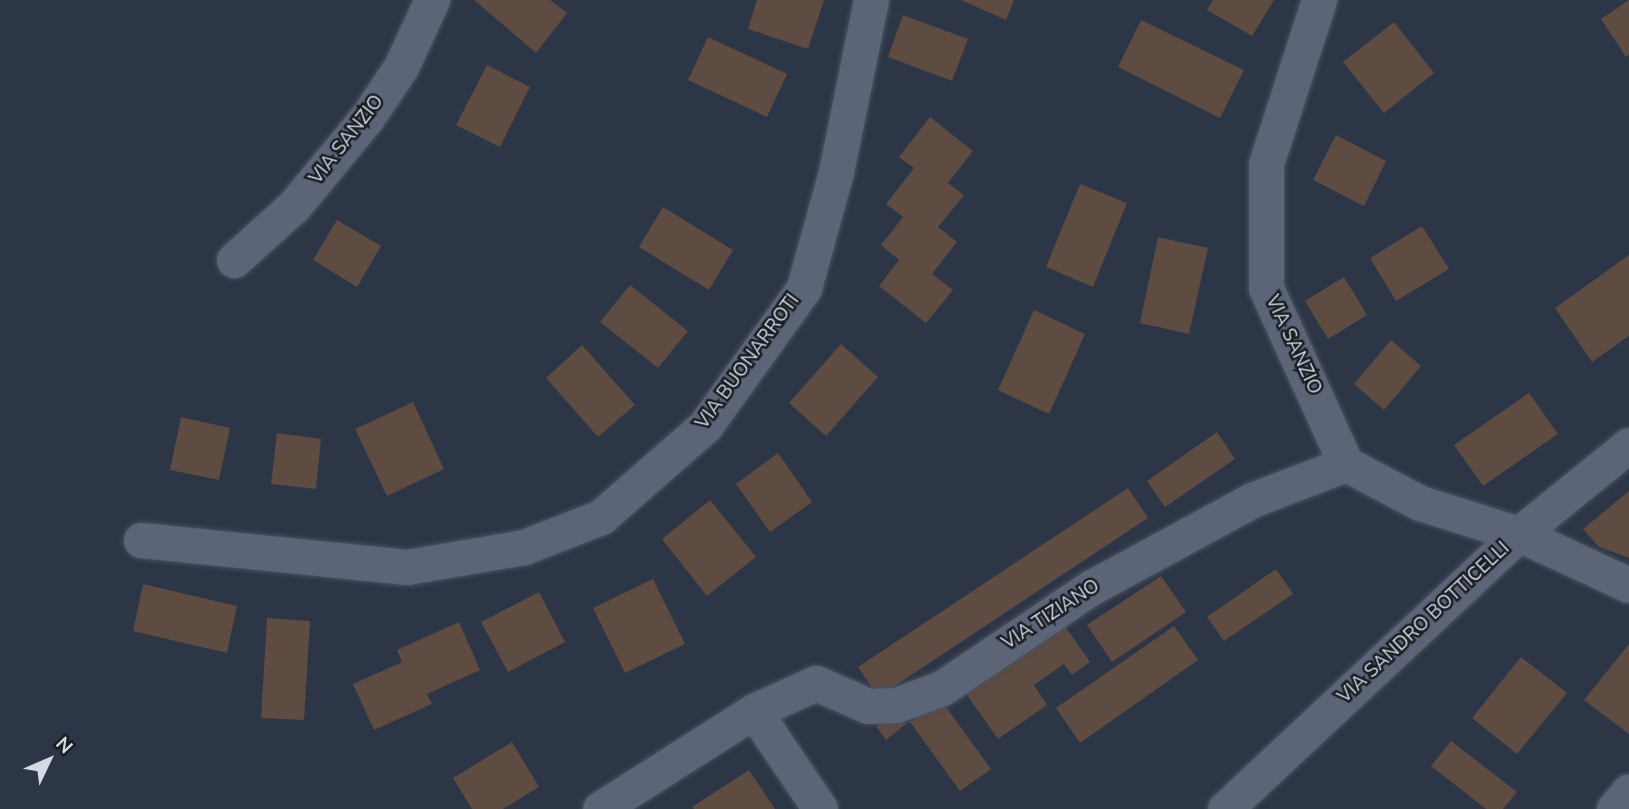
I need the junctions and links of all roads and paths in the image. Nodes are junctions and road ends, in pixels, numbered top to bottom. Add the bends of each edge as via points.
1 (432, 0) edge
2 (871, 0) edge
3 (1319, 0) edge
4 (234, 260) dead end
5 (1629, 445) edge
6 (1346, 464) junction
7 (1519, 534) junction
8 (141, 540) dead end
9 (1629, 585) edge
10 (754, 711) junction
11 (1629, 791) edge
12 (600, 809) edge
13 (820, 809) edge
14 (1225, 809) edge
15 (1614, 809) edge

1 - 4 street, VIA SANZIO via 401,67 366,119 294,206
2 - 8 street, VIA BUONARROTI via 836,172 804,288 705,426 601,517 524,547 407,567
3 - 6 street, VIA SANZIO via 1266,164 1266,288
5 - 7 street, VIA SANDRO BOTTICELLI
6 - 7 street via 1420,503
6 - 10 street, VIA TIZIANO via 1252,500 1092,587 942,688 895,705 868,706 816,683
7 - 9 street
7 - 14 street, VIA SANDRO BOTTICELLI
10 - 12 street, VIA TIZIANO
10 - 13 street
11 - 15 street

